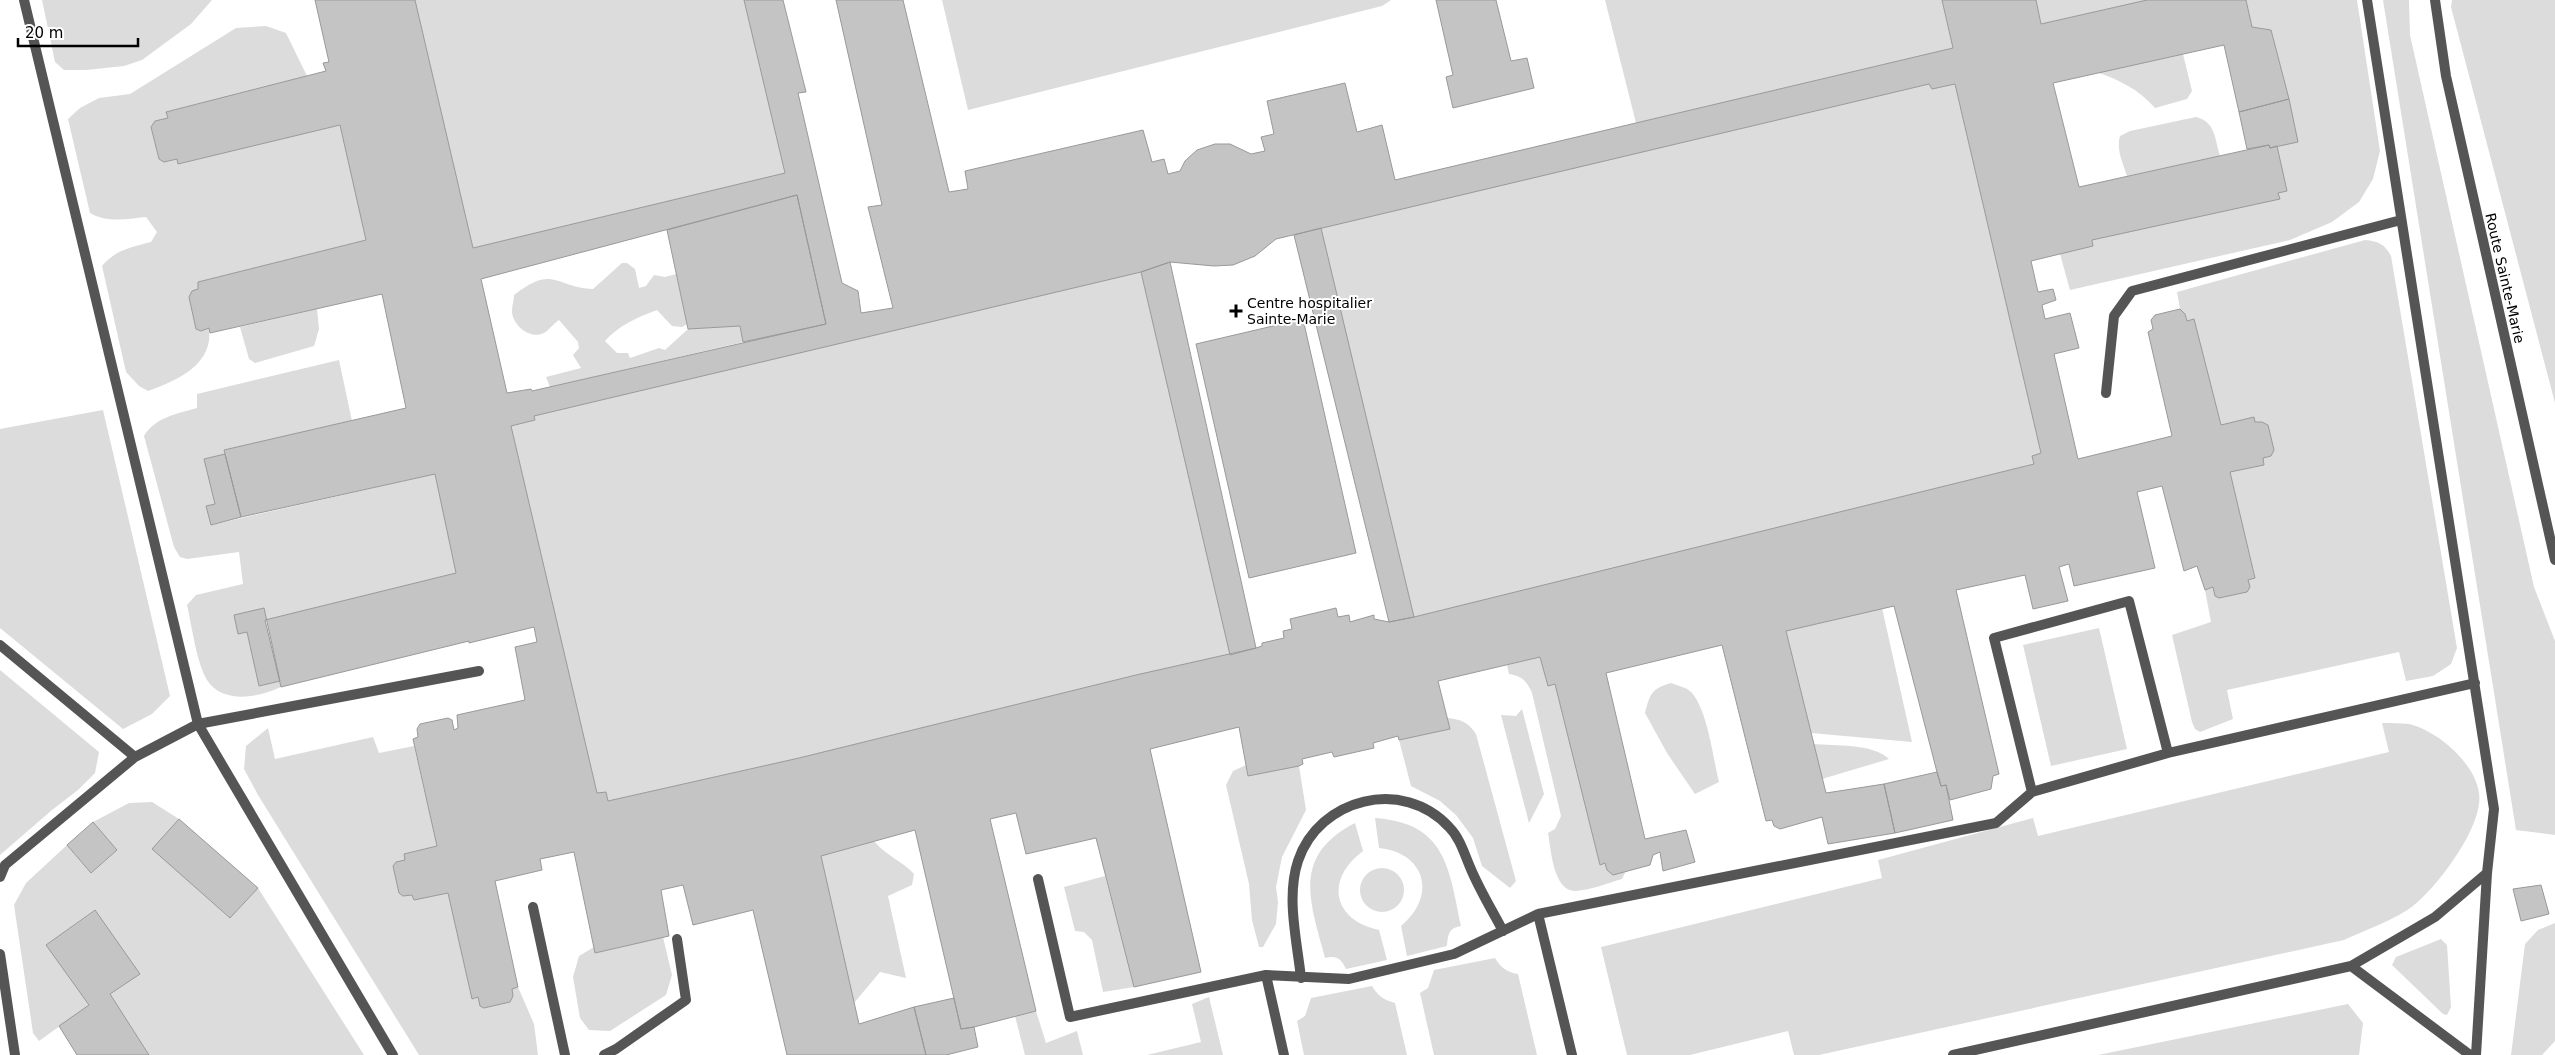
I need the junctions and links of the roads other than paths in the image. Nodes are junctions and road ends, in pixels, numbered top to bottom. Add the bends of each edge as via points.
1 (24, 0) edge
2 (2367, 0) edge
3 (2435, 0) edge
4 (2401, 220) junction
5 (2106, 393) dead end
6 (2555, 560) edge
7 (0, 645) edge
8 (479, 670) dead end
9 (2475, 683) junction
10 (198, 724) junction
11 (2168, 753) junction
12 (135, 757) junction
13 (2032, 792) junction
14 (2487, 873) junction
15 (0, 877) edge
16 (1038, 879) dead end
17 (533, 907) dead end
18 (1538, 914) junction
19 (1503, 931) junction
20 (677, 939) dead end
21 (0, 954) edge
22 (2351, 966) junction
23 (1266, 976) junction
24 (1301, 978) junction
25 (15, 1055) edge
26 (393, 1055) edge
27 (565, 1055) edge
28 (604, 1055) edge
29 (1284, 1055) edge
30 (1572, 1055) edge
31 (1953, 1055) edge
32 (2470, 1055) edge
33 (2476, 1055) edge

1 - 10 street
2 - 4 street
3 - 6 street, Route Sainte-Marie via 2446,76
4 - 5 street via 2132,291 2114,316
4 - 9 street
7 - 12 street
8 - 10 street
9 - 11 street
9 - 14 street via 2494,809
10 - 12 street
10 - 26 street
11 - 13 street
11 - 13 street via 2129,601 1994,638
12 - 15 street via 5,865
13 - 18 street via 1996,823
14 - 22 street via 2436,917
14 - 33 street
16 - 23 street via 1070,1017
17 - 27 street
18 - 19 street
18 - 30 street
19 - 24 street via 1454,954 1349,979
19 - 24 street via 1462,846 1449,827 1431,812 1410,802 1387,798 1363,800 1341,808 1322,822 1298,861 1294,884
20 - 28 street via 686,1000
21 - 25 street
22 - 31 street
22 - 32 street
23 - 24 street
23 - 29 street

